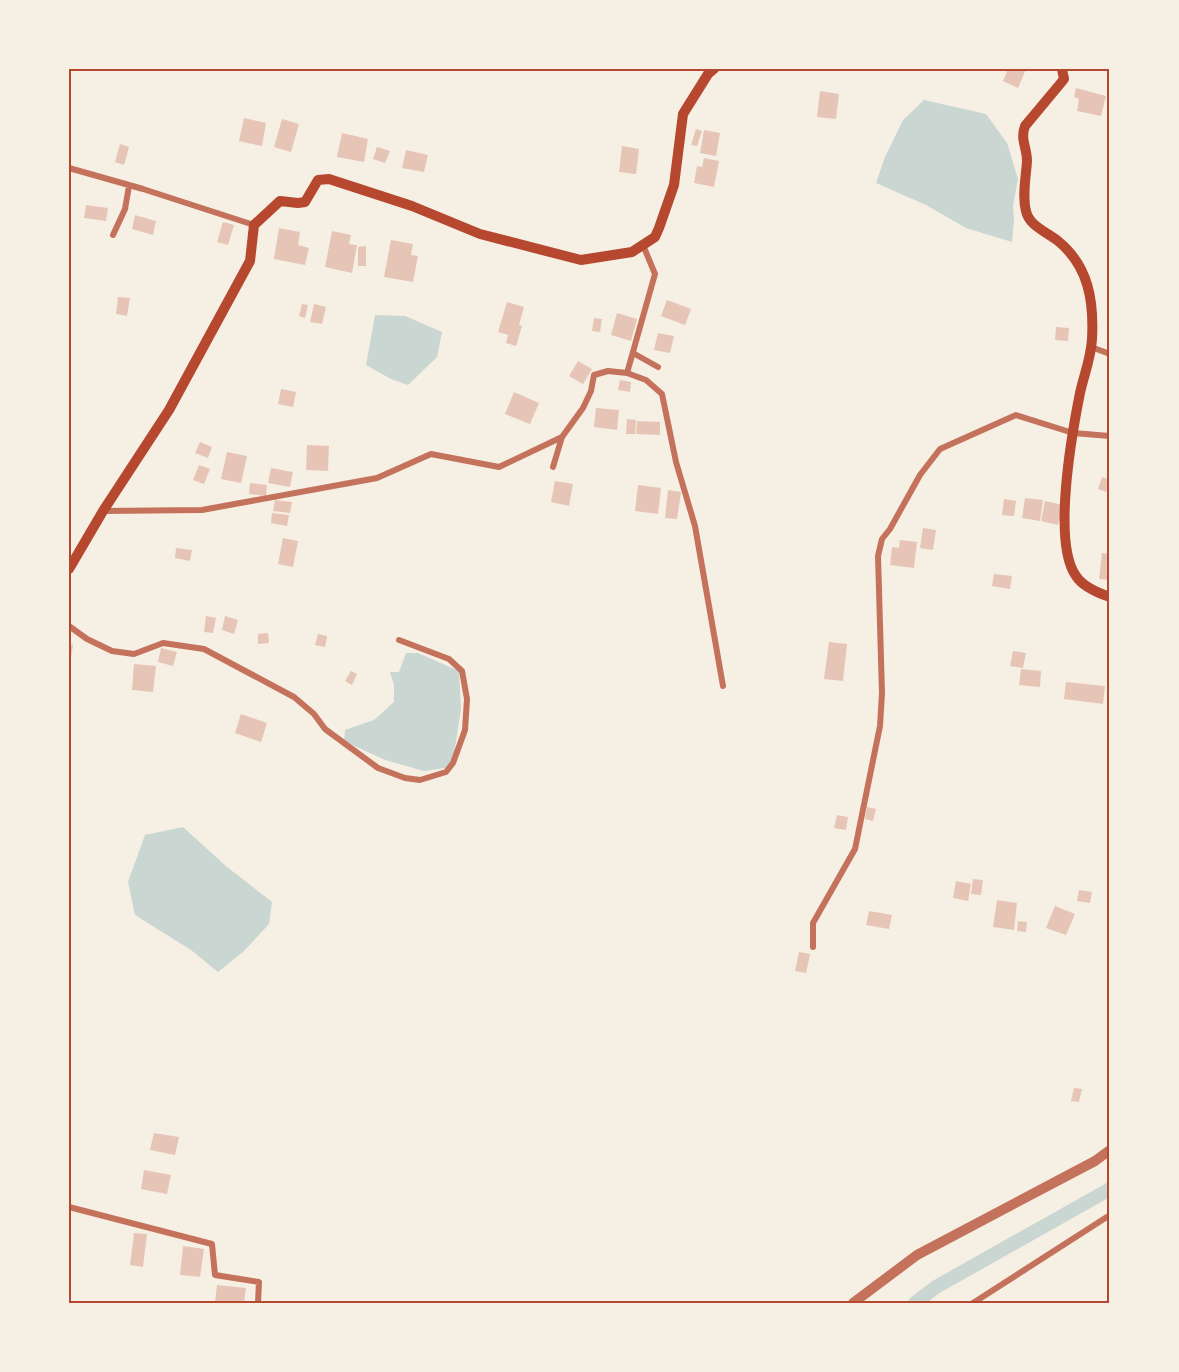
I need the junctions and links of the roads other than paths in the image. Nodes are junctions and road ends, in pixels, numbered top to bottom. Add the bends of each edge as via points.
1 (714, 69) edge
2 (1062, 69) edge
3 (69, 168) edge
4 (129, 186) junction
5 (254, 225) junction
6 (113, 235) dead end
7 (643, 245) junction
8 (1091, 347) junction
9 (633, 353) junction
10 (1110, 354) edge
11 (657, 367) dead end
12 (627, 373) junction
13 (1073, 433) junction
14 (1110, 436) edge
15 (562, 437) junction
16 (553, 467) dead end
17 (103, 511) junction
18 (69, 569) edge
19 (1110, 597) edge
20 (69, 626) edge
21 (399, 640) dead end
22 (723, 686) dead end
23 (813, 947) dead end
24 (1110, 1150) edge
25 (69, 1207) edge
26 (1110, 1215) edge
27 (258, 1303) edge
28 (853, 1303) edge
29 (973, 1303) edge

1 - 7 main road via 683,114 674,185 655,237
2 - 8 main road via 1064,79 1022,133 1027,157 1026,212 1030,222 1059,241 1083,272 1092,306
3 - 4 street
4 - 5 street
4 - 6 street via 125,209
5 - 7 main road via 280,201 304,202 318,180 324,178 412,206 480,234 581,260 632,252
5 - 17 main road via 250,261 169,410
7 - 9 street via 655,274
8 - 10 street
8 - 13 main road
9 - 11 street
9 - 12 street
12 - 15 street via 608,371 594,375 583,408
12 - 22 street via 646,380 662,394 695,526
13 - 14 street
13 - 19 main road via 1065,513 1069,564 1076,578
13 - 23 street via 1016,415 940,449 882,539 878,556 880,726 855,849 813,923
15 - 16 street
15 - 17 street via 499,467 431,454 377,478 202,510
17 - 18 main road
20 - 21 street via 112,651 134,654 163,643 204,649 294,697 325,729 378,768 420,780 446,772 453,763 465,730 467,699 462,671 449,659
24 - 28 street via 917,1255
25 - 27 street via 212,1244 216,1275 259,1282
26 - 29 street

